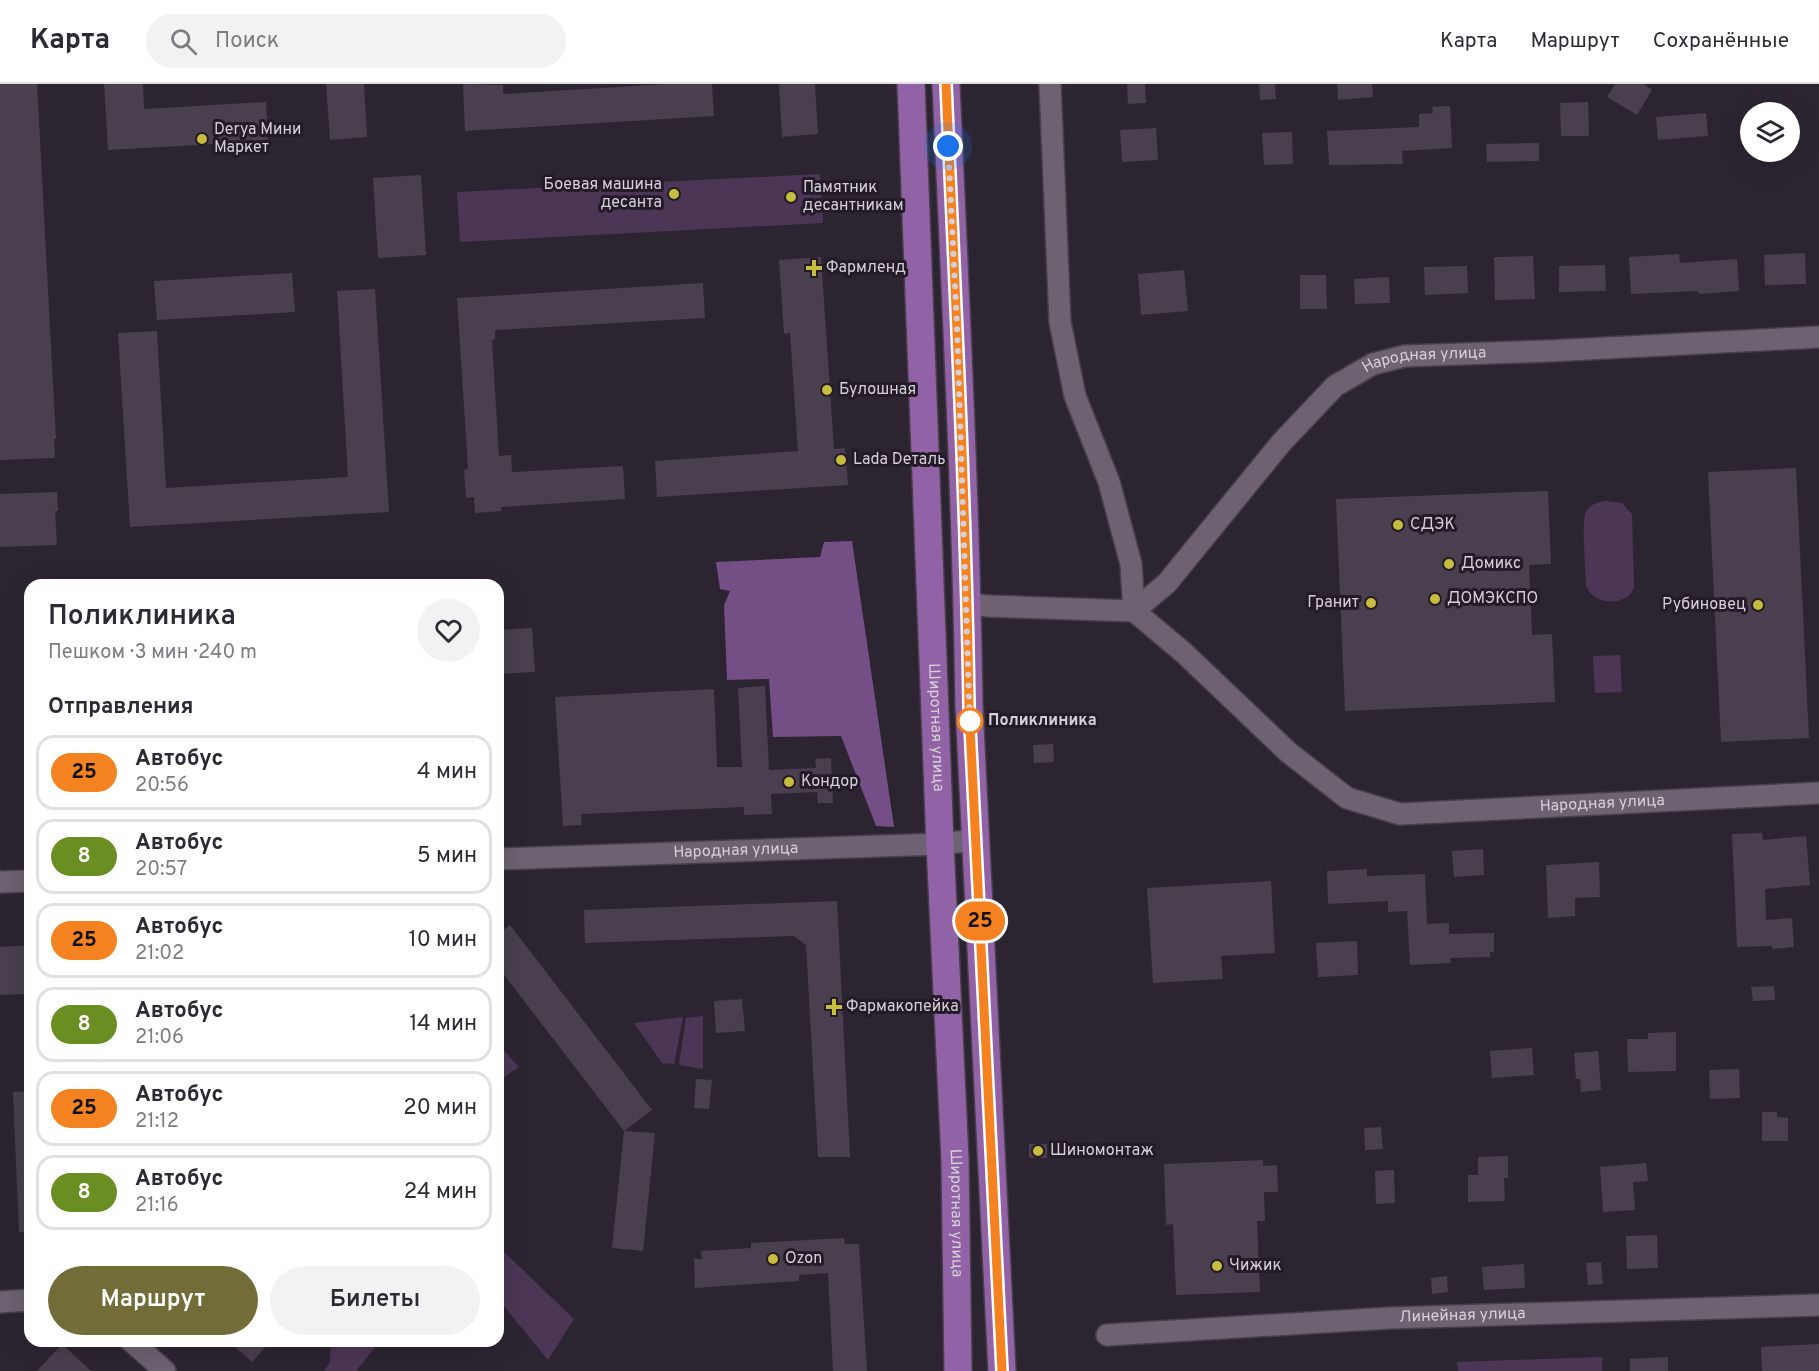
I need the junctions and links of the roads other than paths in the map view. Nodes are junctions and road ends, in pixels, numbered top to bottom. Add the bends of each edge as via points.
1 (911, 84) edge
2 (946, 84) edge
3 (1050, 84) edge
4 (957, 326) junction
5 (920, 328) junction
6 (1819, 337) edge
7 (960, 390) junction
8 (922, 392) junction
9 (968, 603) junction
10 (1134, 611) junction
11 (1819, 793) edge
12 (976, 840) junction
13 (940, 844) junction
14 (504, 860) edge
15 (24, 880) edge
16 (0, 882) edge
17 (24, 1300) edge
18 (0, 1302) edge
19 (1819, 1305) edge
20 (1107, 1335) dead end
21 (1002, 1344) junction
22 (138, 1347) edge
23 (958, 1359) edge
24 (165, 1371) edge
25 (1002, 1371) edge

1 - 5 main road, Широтная улица
2 - 4 main road, Широтная улица
3 - 10 street via 1060,322 1075,396 1109,482 1131,564
4 - 5 main road via 952,337 936,345 924,341
4 - 7 main road, Широтная улица
5 - 8 main road, Широтная улица
6 - 10 street, Народная улица via 1405,356 1372,364 1335,386 1281,443 1167,583
7 - 8 main road via 956,378 944,372 931,372
7 - 9 main road, Широтная улица
8 - 13 main road, Широтная улица
9 - 10 street
9 - 12 main road, Широтная улица
10 - 11 street, Народная улица via 1288,752 1347,798 1400,814
12 - 13 street, Народная улица
12 - 21 main road, Широтная улица
13 - 14 street, Народная улица
13 - 23 main road, Широтная улица via 955,1159
15 - 16 street
17 - 18 street
19 - 20 street, Линейная улица via 1390,1318
21 - 23 main road via 998,1358 987,1366 974,1367
21 - 25 main road, Широтная улица
22 - 24 street

